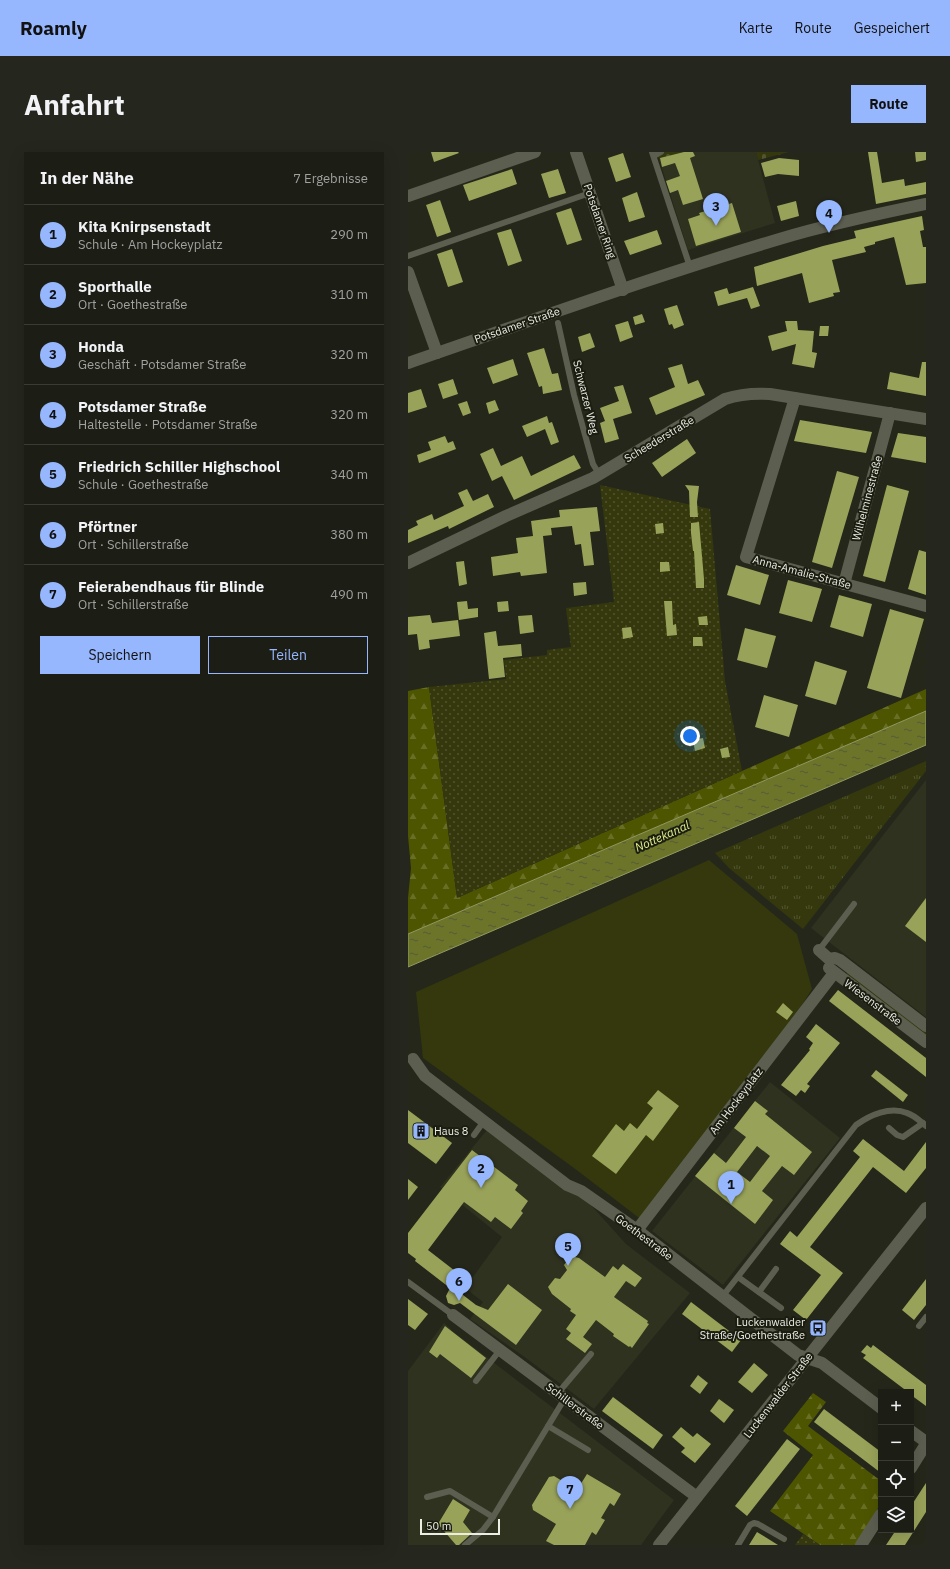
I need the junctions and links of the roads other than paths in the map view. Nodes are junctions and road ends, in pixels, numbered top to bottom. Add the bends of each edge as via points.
1 (535, 152) edge
2 (576, 152) edge
3 (661, 152) edge
4 (653, 154) edge
5 (590, 193) junction
6 (408, 196) edge
7 (926, 204) edge
8 (408, 256) edge
9 (690, 267) junction
10 (408, 272) edge
11 (623, 290) junction
12 (558, 323) dead end
13 (437, 353) junction
14 (408, 363) edge
15 (795, 398) junction
16 (890, 413) junction
17 (926, 419) edge
18 (599, 474) junction
19 (408, 563) edge
20 (844, 584) junction
21 (926, 606) edge
22 (854, 904) dead end
23 (818, 950) joint
24 (829, 958) junction
25 (834, 972) junction
26 (926, 1026) edge
27 (926, 1042) edge
28 (413, 1059) dead end
29 (484, 1121) junction
30 (925, 1125) edge
31 (889, 1128) dead end
32 (474, 1135) dead end
33 (925, 1210) edge
34 (638, 1230) junction
35 (776, 1269) dead end
36 (738, 1277) junction
37 (408, 1282) edge
38 (759, 1292) junction
39 (722, 1297) junction
40 (781, 1308) dead end
41 (454, 1315) joint
42 (926, 1317) edge
43 (919, 1326) dead end
44 (500, 1350) junction
45 (591, 1354) dead end
46 (807, 1358) junction
47 (476, 1381) dead end
48 (562, 1396) junction
49 (878, 1406) edge
50 (548, 1426) junction
51 (914, 1433) edge
52 (926, 1443) edge
53 (588, 1450) dead end
54 (914, 1463) edge
55 (427, 1497) dead end
56 (697, 1497) junction
57 (493, 1517) junction
58 (878, 1519) edge
59 (784, 1539) dead end
60 (465, 1545) edge
61 (660, 1545) edge
62 (738, 1545) edge
63 (861, 1545) edge

1 - 6 street
2 - 5 street, Potsdamer Ring
3 - 4 lane
4 - 9 lane
5 - 8 lane
5 - 11 street, Potsdamer Ring
7 - 9 street, Potsdamer Straße via 851,220
9 - 11 street, Potsdamer Straße
10 - 13 street
11 - 13 street, Potsdamer Straße
12 - 18 lane, Schwarzer Weg via 574,395 593,464
13 - 14 street, Potsdamer Straße
15 - 16 street, Scheederstraße
15 - 18 street, Scheederstraße via 753,393 725,399
15 - 20 street, Anna-Amalie-Straße via 746,557
16 - 17 street, Scheederstraße
16 - 20 street, Wilhelminestraße
18 - 19 street, Scheederstraße
20 - 21 street, Anna-Amalie-Straße
22 - 23 lane
23 - 24 street, Wiesenstraße
24 - 25 street, Wiesenstraße via 829,968
24 - 26 street, Wiesenstraße via 840,960
25 - 27 street, Wiesenstraße
25 - 34 street, Am Hockeyplatz
28 - 29 street, Goethestraße via 425,1076
29 - 32 lane
29 - 34 street, Goethestraße via 567,1185 581,1191
30 - 31 lane via 903,1137
30 - 36 lane via 908,1113 891,1111 876,1114 856,1125
33 - 46 street, Luckenwalder Straße
34 - 39 street, Goethestraße
35 - 38 lane
36 - 38 lane
36 - 39 lane
37 - 41 lane
38 - 40 lane
39 - 46 street, Goethestraße via 798,1355
41 - 44 street, Schillerstraße
42 - 43 lane
44 - 47 lane
44 - 48 street, Schillerstraße
45 - 48 lane
46 - 49 street, Goethestraße via 822,1363
46 - 56 street, Luckenwalder Straße
48 - 50 lane
48 - 56 street, Schillerstraße
50 - 53 lane
50 - 57 lane
51 - 52 street
52 - 54 street
55 - 57 lane via 450,1491
56 - 61 street, Luckenwalder Straße
57 - 60 lane via 483,1530
58 - 63 street
59 - 62 lane via 754,1523

